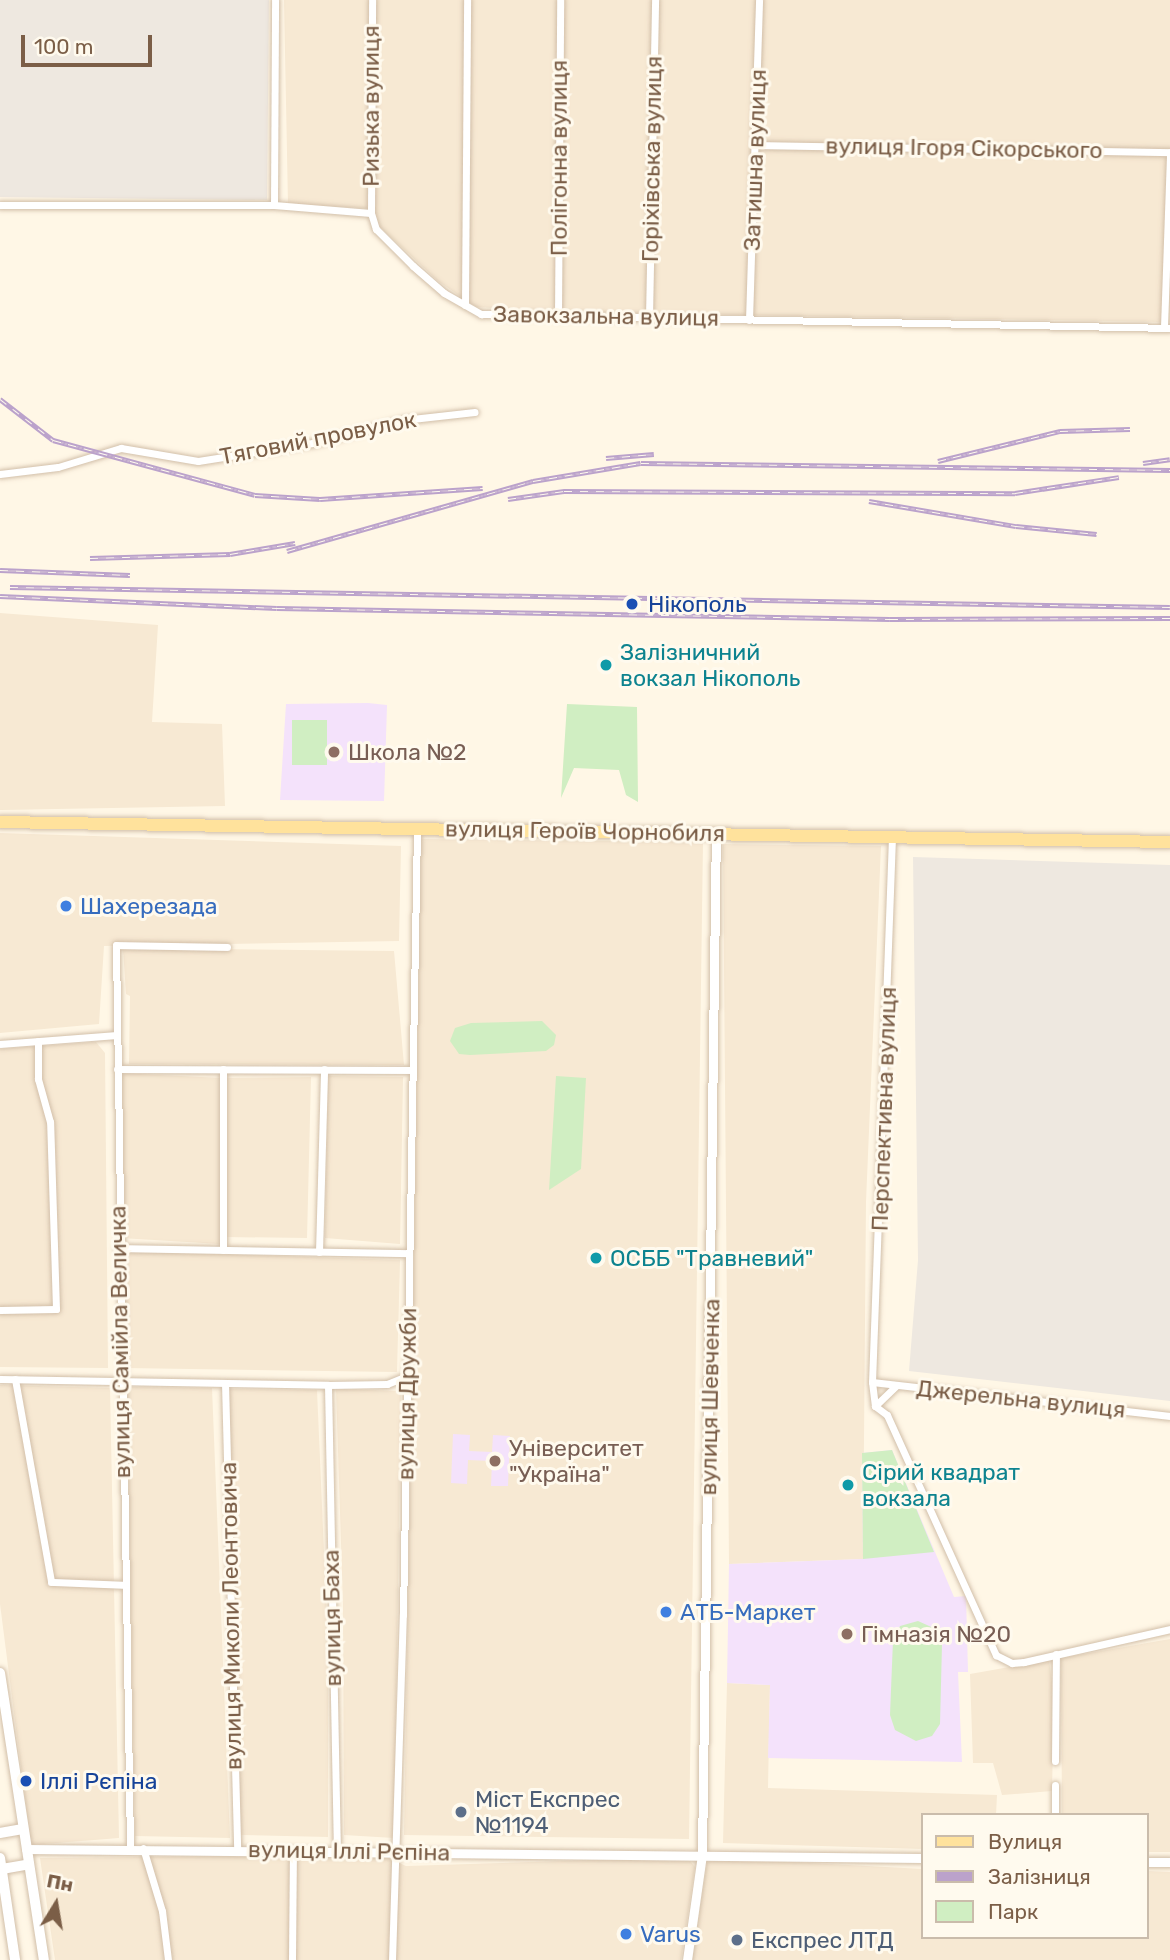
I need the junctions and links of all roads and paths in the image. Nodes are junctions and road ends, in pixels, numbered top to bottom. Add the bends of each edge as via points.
1 (275, 0) edge
2 (372, 0) edge
3 (467, 0) edge
4 (560, 0) edge
5 (655, 0) edge
6 (759, 0) edge
7 (758, 145) junction
8 (1170, 152) edge
9 (0, 205) edge
10 (274, 205) junction
11 (371, 213) junction
12 (465, 305) junction
13 (558, 317) junction
14 (649, 318) junction
15 (749, 320) junction
16 (1167, 328) edge
17 (475, 412) dead end
18 (0, 474) edge
19 (0, 822) edge
20 (417, 829) junction
21 (716, 833) junction
22 (892, 836) junction
23 (1170, 842) edge
24 (226, 947) dead end
25 (117, 1035) junction
26 (38, 1041) junction
27 (0, 1044) edge
28 (117, 1069) junction
29 (223, 1069) junction
30 (324, 1069) junction
31 (412, 1070) junction
32 (118, 1248) junction
33 (223, 1250) junction
34 (319, 1252) junction
35 (409, 1253) junction
36 (0, 1310) edge
37 (407, 1376) junction
38 (0, 1379) edge
39 (15, 1379) junction
40 (122, 1382) junction
41 (872, 1382) junction
42 (225, 1383) junction
43 (328, 1385) junction
44 (897, 1385) junction
45 (875, 1406) junction
46 (1170, 1416) edge
47 (125, 1585) junction
48 (1170, 1629) edge
49 (1056, 1654) junction
50 (0, 1673) edge
51 (1055, 1761) dead end
52 (1055, 1785) dead end
53 (1055, 1813) edge
54 (23, 1829) junction
55 (0, 1833) edge
56 (130, 1848) junction
57 (143, 1848) junction
58 (26, 1849) junction
59 (237, 1850) junction
60 (293, 1850) junction
61 (337, 1851) junction
62 (394, 1852) junction
63 (702, 1855) junction
64 (922, 1858) edge
65 (1149, 1862) edge
66 (1170, 1862) edge
67 (1, 1863) edge
68 (29, 1864) junction
69 (15, 1960) edge
70 (44, 1960) edge
71 (169, 1960) edge
72 (292, 1960) edge
73 (391, 1960) edge
74 (687, 1960) edge

1 - 10 street
2 - 11 street, Ризька вулиця
3 - 12 street
4 - 13 street, Полігонна вулиця
5 - 14 street, Горіхівська вулиця
6 - 7 street, Затишна вулиця
7 - 8 street, вулиця Ігоря Сікорського
7 - 15 street, Затишна вулиця
8 - 16 street
9 - 10 street
10 - 11 street
11 - 12 street, Завокзальна вулиця via 376,229 413,266
12 - 13 street, Завокзальна вулиця via 481,314
13 - 14 street, Завокзальна вулиця
14 - 15 street, Завокзальна вулиця
15 - 16 street, Завокзальна вулиця
17 - 18 street, Тяговий провулок via 403,420 313,443 198,461 121,448 58,467
19 - 20 main road, вулиця Героїв Чорнобиля
20 - 21 main road, вулиця Героїв Чорнобиля
20 - 31 street, вулиця Дружби
21 - 22 main road, вулиця Героїв Чорнобиля
21 - 63 street, вулиця Шевченка
22 - 23 main road, вулиця Героїв Чорнобиля
22 - 41 street, Перспективна вулиця
24 - 25 street, вулиця Самійла Величка via 116,946
25 - 26 street
25 - 28 street, вулиця Самійла Величка
26 - 27 street
26 - 36 street via 38,1079 50,1122 56,1309
28 - 29 street
28 - 32 street, вулиця Самійла Величка
29 - 30 street
29 - 33 street
30 - 31 street
30 - 34 street
31 - 35 street, вулиця Дружби
32 - 33 street
32 - 40 street, вулиця Самійла Величка
33 - 34 street
34 - 35 street
35 - 37 street, вулиця Дружби
37 - 43 street via 387,1384
37 - 62 street, вулиця Дружби
38 - 39 street
39 - 40 street
39 - 47 street via 51,1582
40 - 42 street
40 - 47 street, вулиця Самійла Величка
41 - 44 street, Джерельна вулиця
41 - 45 street, Перспективна вулиця
42 - 43 street
42 - 59 street, вулиця Миколи Леонтовича
43 - 61 street, вулиця Баха
44 - 45 street
44 - 46 street, Джерельна вулиця
45 - 49 street via 887,1415 992,1651 1012,1663
47 - 56 street, вулиця Самійла Величка
48 - 49 street
49 - 51 street
50 - 54 main road
52 - 53 street
54 - 55 main road
54 - 58 main road
56 - 57 street, вулиця Іллі Рєпіна
56 - 58 street, вулиця Іллі Рєпіна
57 - 59 street, вулиця Іллі Рєпіна
57 - 71 street via 162,1911
58 - 68 main road
59 - 60 street, вулиця Іллі Рєпіна
60 - 61 street, вулиця Іллі Рєпіна
60 - 72 street
61 - 62 street, вулиця Іллі Рєпіна
62 - 63 street, вулиця Іллі Рєпіна
62 - 73 street, вулиця Дружби
63 - 64 street, вулиця Іллі Рєпіна
63 - 74 street, вулиця Шевченка
65 - 66 street
67 - 68 main road
67 - 69 main road
68 - 70 main road

